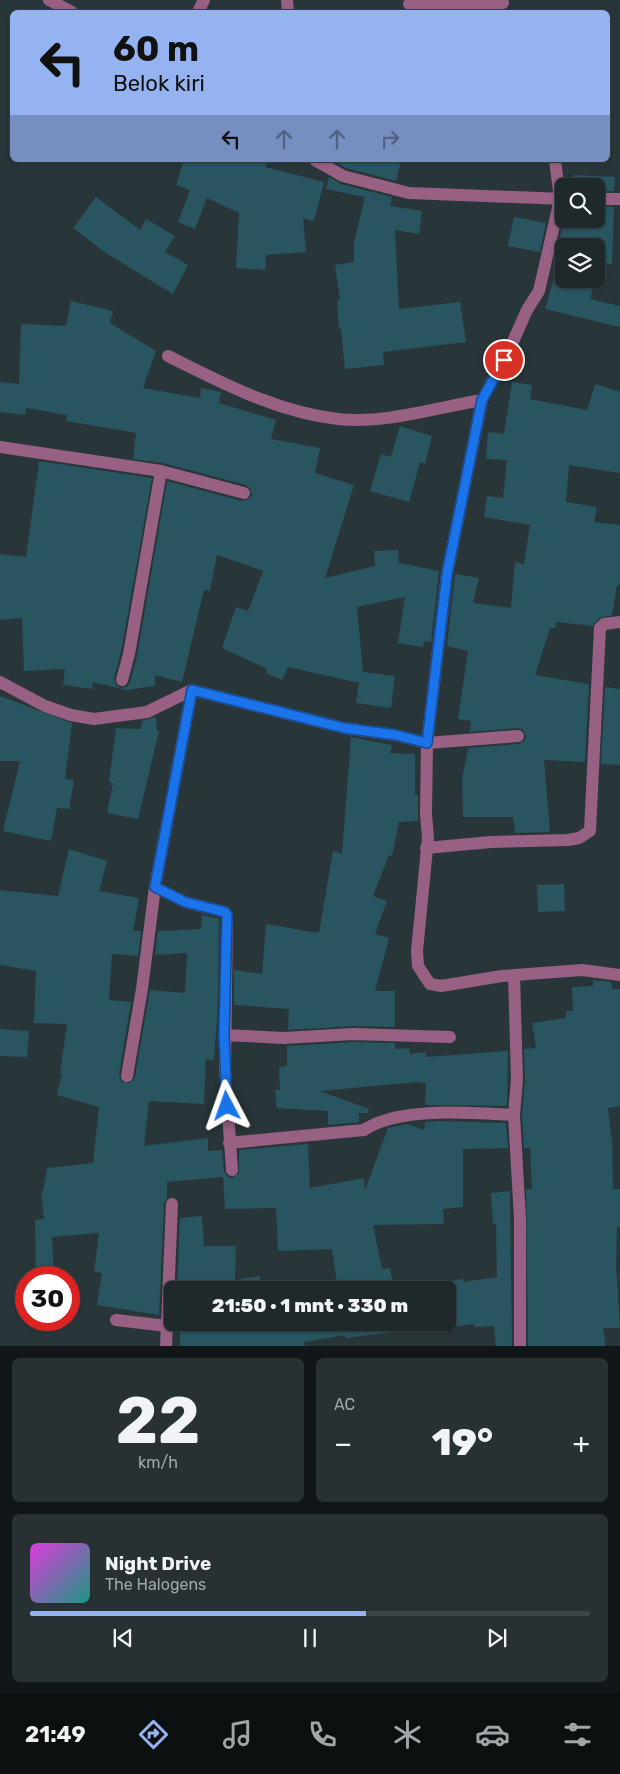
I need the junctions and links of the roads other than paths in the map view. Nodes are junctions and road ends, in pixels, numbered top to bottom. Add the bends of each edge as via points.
1 (49, 0) edge
2 (409, 4) dead end
3 (504, 5) edge
4 (68, 10) edge
5 (318, 162) edge
6 (556, 162) edge
7 (559, 178) edge
8 (555, 199) edge
9 (605, 199) edge
10 (620, 199) edge
11 (555, 227) edge
12 (168, 356) dead end
13 (482, 400) junction
14 (0, 447) edge
15 (161, 471) junction
16 (244, 493) dead end
17 (620, 622) edge
18 (122, 680) dead end
19 (0, 682) edge
20 (192, 690) junction
21 (518, 736) dead end
22 (427, 743) junction
23 (426, 848) junction
24 (155, 887) junction
25 (514, 975) junction
26 (620, 975) edge
27 (224, 1035) junction
28 (450, 1038) dead end
29 (127, 1076) dead end
30 (514, 1115) junction
31 (229, 1143) junction
32 (232, 1170) dead end
33 (172, 1204) dead end
34 (169, 1281) edge
35 (116, 1320) dead end
36 (164, 1326) edge
37 (167, 1331) edge
38 (166, 1346) edge
39 (520, 1346) edge

1 - 4 street
2 - 3 street
5 - 8 street via 343,176 409,193
6 - 7 street
9 - 10 street
11 - 13 street via 539,291
12 - 13 street via 235,390 285,409 339,419 383,418
13 - 22 street via 447,574
14 - 15 street
15 - 16 street
15 - 18 street
17 - 23 street via 604,624 600,628 590,831 568,840
19 - 20 street via 45,706 94,719 147,712
20 - 22 street via 344,728
20 - 24 street
21 - 22 street
22 - 23 street
23 - 25 street via 417,951 418,966 423,975 430,984 441,986
24 - 27 street via 185,902 227,915
24 - 29 street
25 - 26 street via 582,970
25 - 30 street via 517,1079
27 - 28 street via 284,1038 353,1034
27 - 31 street
30 - 31 street via 404,1115 381,1120 364,1130
30 - 39 street via 520,1220
31 - 32 street
33 - 34 street
35 - 36 street
37 - 38 street

